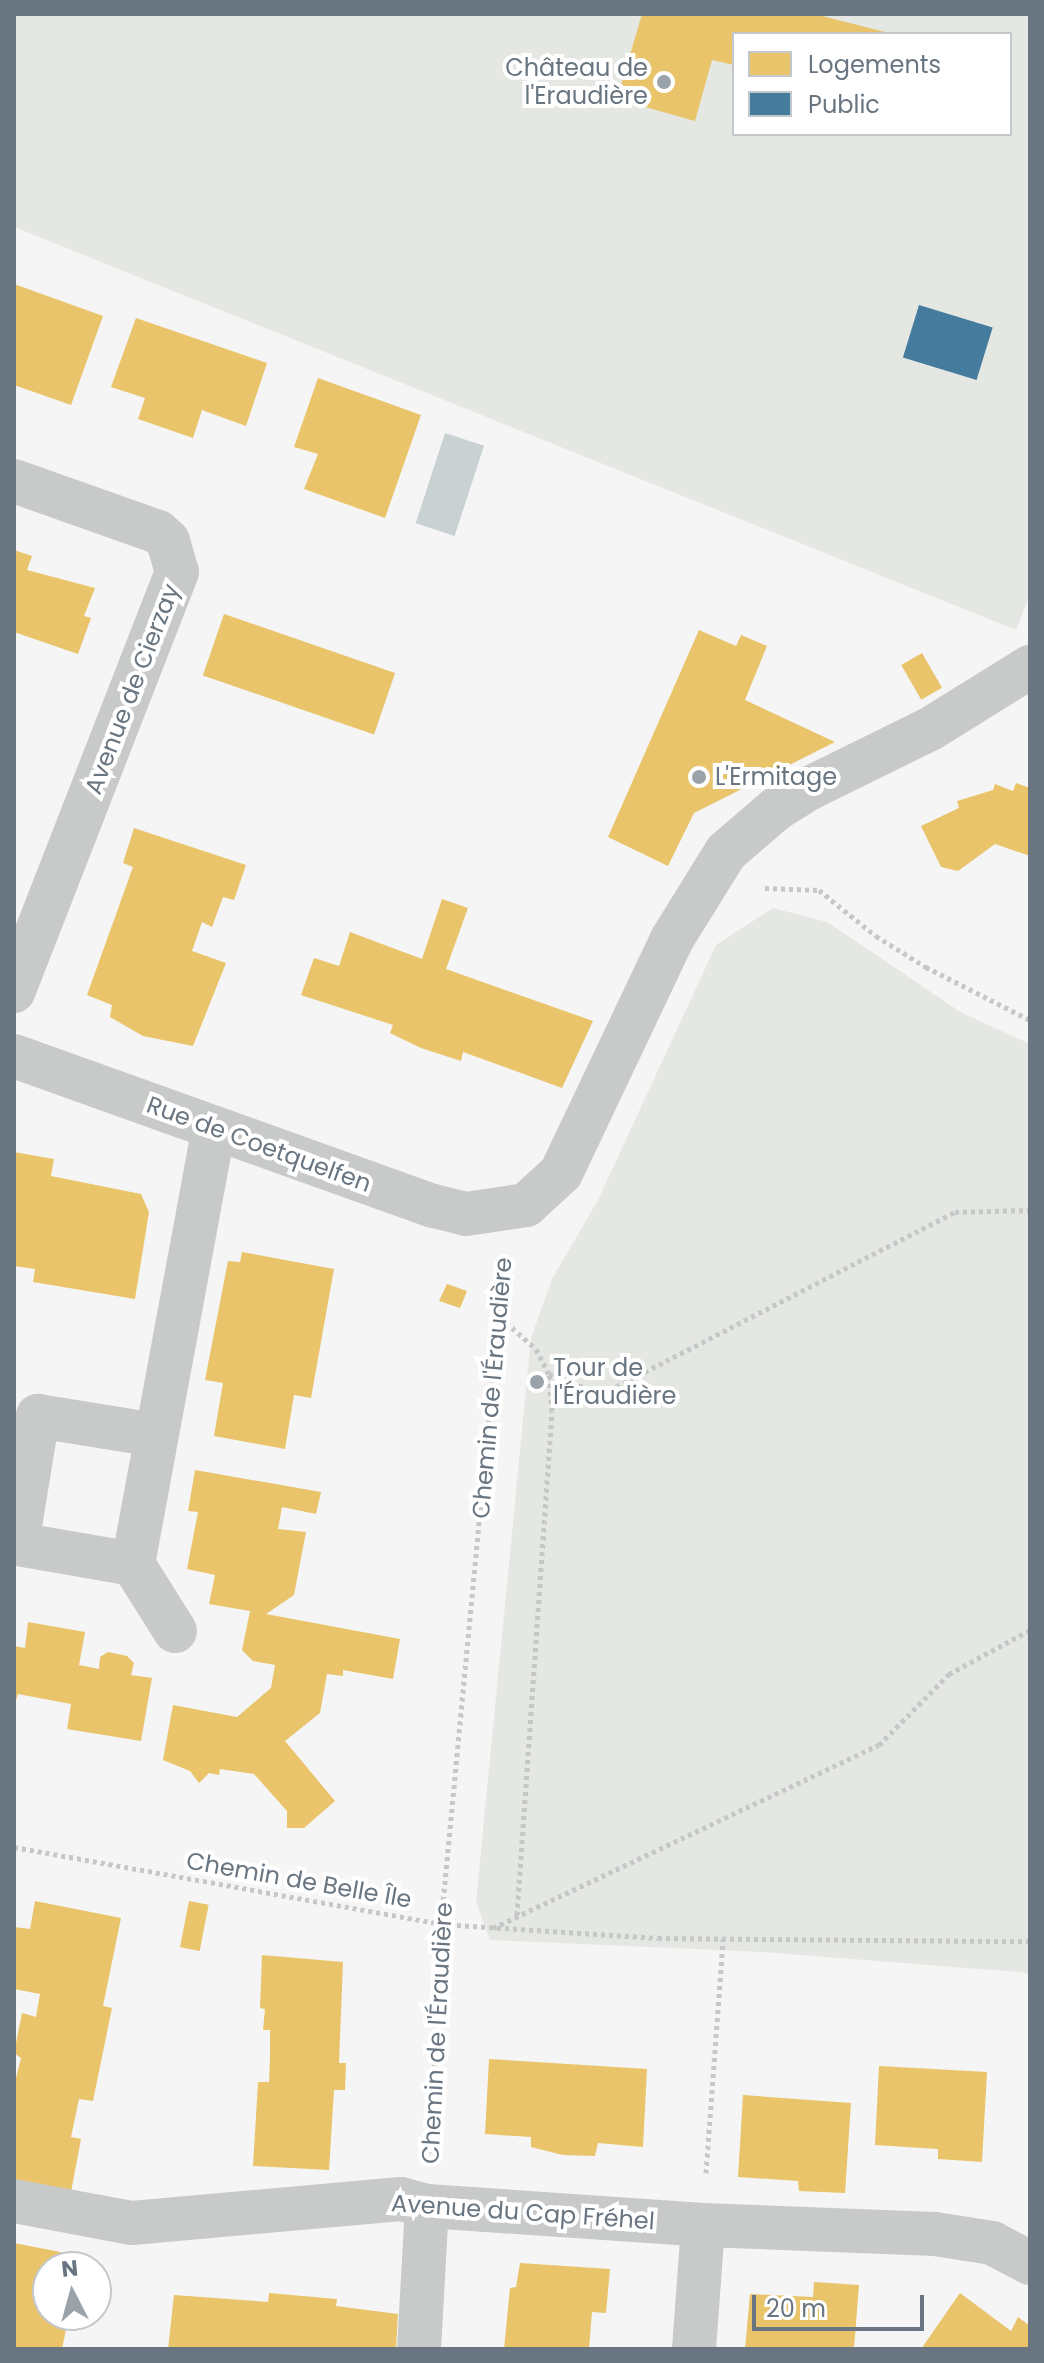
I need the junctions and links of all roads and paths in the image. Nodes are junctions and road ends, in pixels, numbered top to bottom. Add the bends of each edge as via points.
1 (14, 481) edge
2 (1030, 667) edge
3 (765, 888) dead end
4 (14, 991) edge
5 (1030, 1020) edge
6 (14, 1056) edge
7 (214, 1128) junction
8 (1030, 1210) edge
9 (507, 1212) junction
10 (500, 1317) junction
11 (549, 1374) junction
12 (155, 1435) junction
13 (133, 1564) junction
14 (1030, 1630) edge
15 (175, 1631) dead end
16 (14, 1847) edge
17 (517, 1915) junction
18 (441, 1924) junction
19 (492, 1928) junction
20 (723, 1939) junction
21 (1030, 1941) edge
22 (14, 2201) edge
23 (427, 2206) junction
24 (703, 2225) junction
25 (1030, 2263) edge
26 (419, 2349) edge
27 (694, 2349) edge

1 - 4 street, Avenue de Cierzay via 158,532 168,541 177,572
2 - 9 street via 930,729 799,795 726,852 672,939 561,1173 545,1193
3 - 5 path via 819,890 876,936 926,967
6 - 7 street, Rue de Coetquelfen
7 - 9 street, Rue de Coetquelfen via 434,1206 466,1214
7 - 12 street
8 - 11 path via 955,1212 602,1394
9 - 10 path, Chemin de l'Éraudière
10 - 11 path via 536,1349
10 - 18 path, Chemin de l'Éraudière
11 - 17 path via 552,1411
12 - 13 street
12 - 13 street via 38,1416 17,1544
13 - 15 street
14 - 17 path via 949,1674 879,1745
16 - 18 path, Chemin de Belle Île
17 - 19 path
18 - 19 path, Chemin de Belle Île
18 - 23 path, Chemin de l'Éraudière
19 - 20 path, Chemin de Belle Île
20 - 21 path, Chemin de Belle Île
20 - 24 path
22 - 23 street, Avenue du Cap Fréhel via 132,2223 401,2199
23 - 24 street, Avenue du Cap Fréhel
23 - 26 street
24 - 25 street, Avenue du Cap Fréhel via 935,2234 992,2243
24 - 27 street

